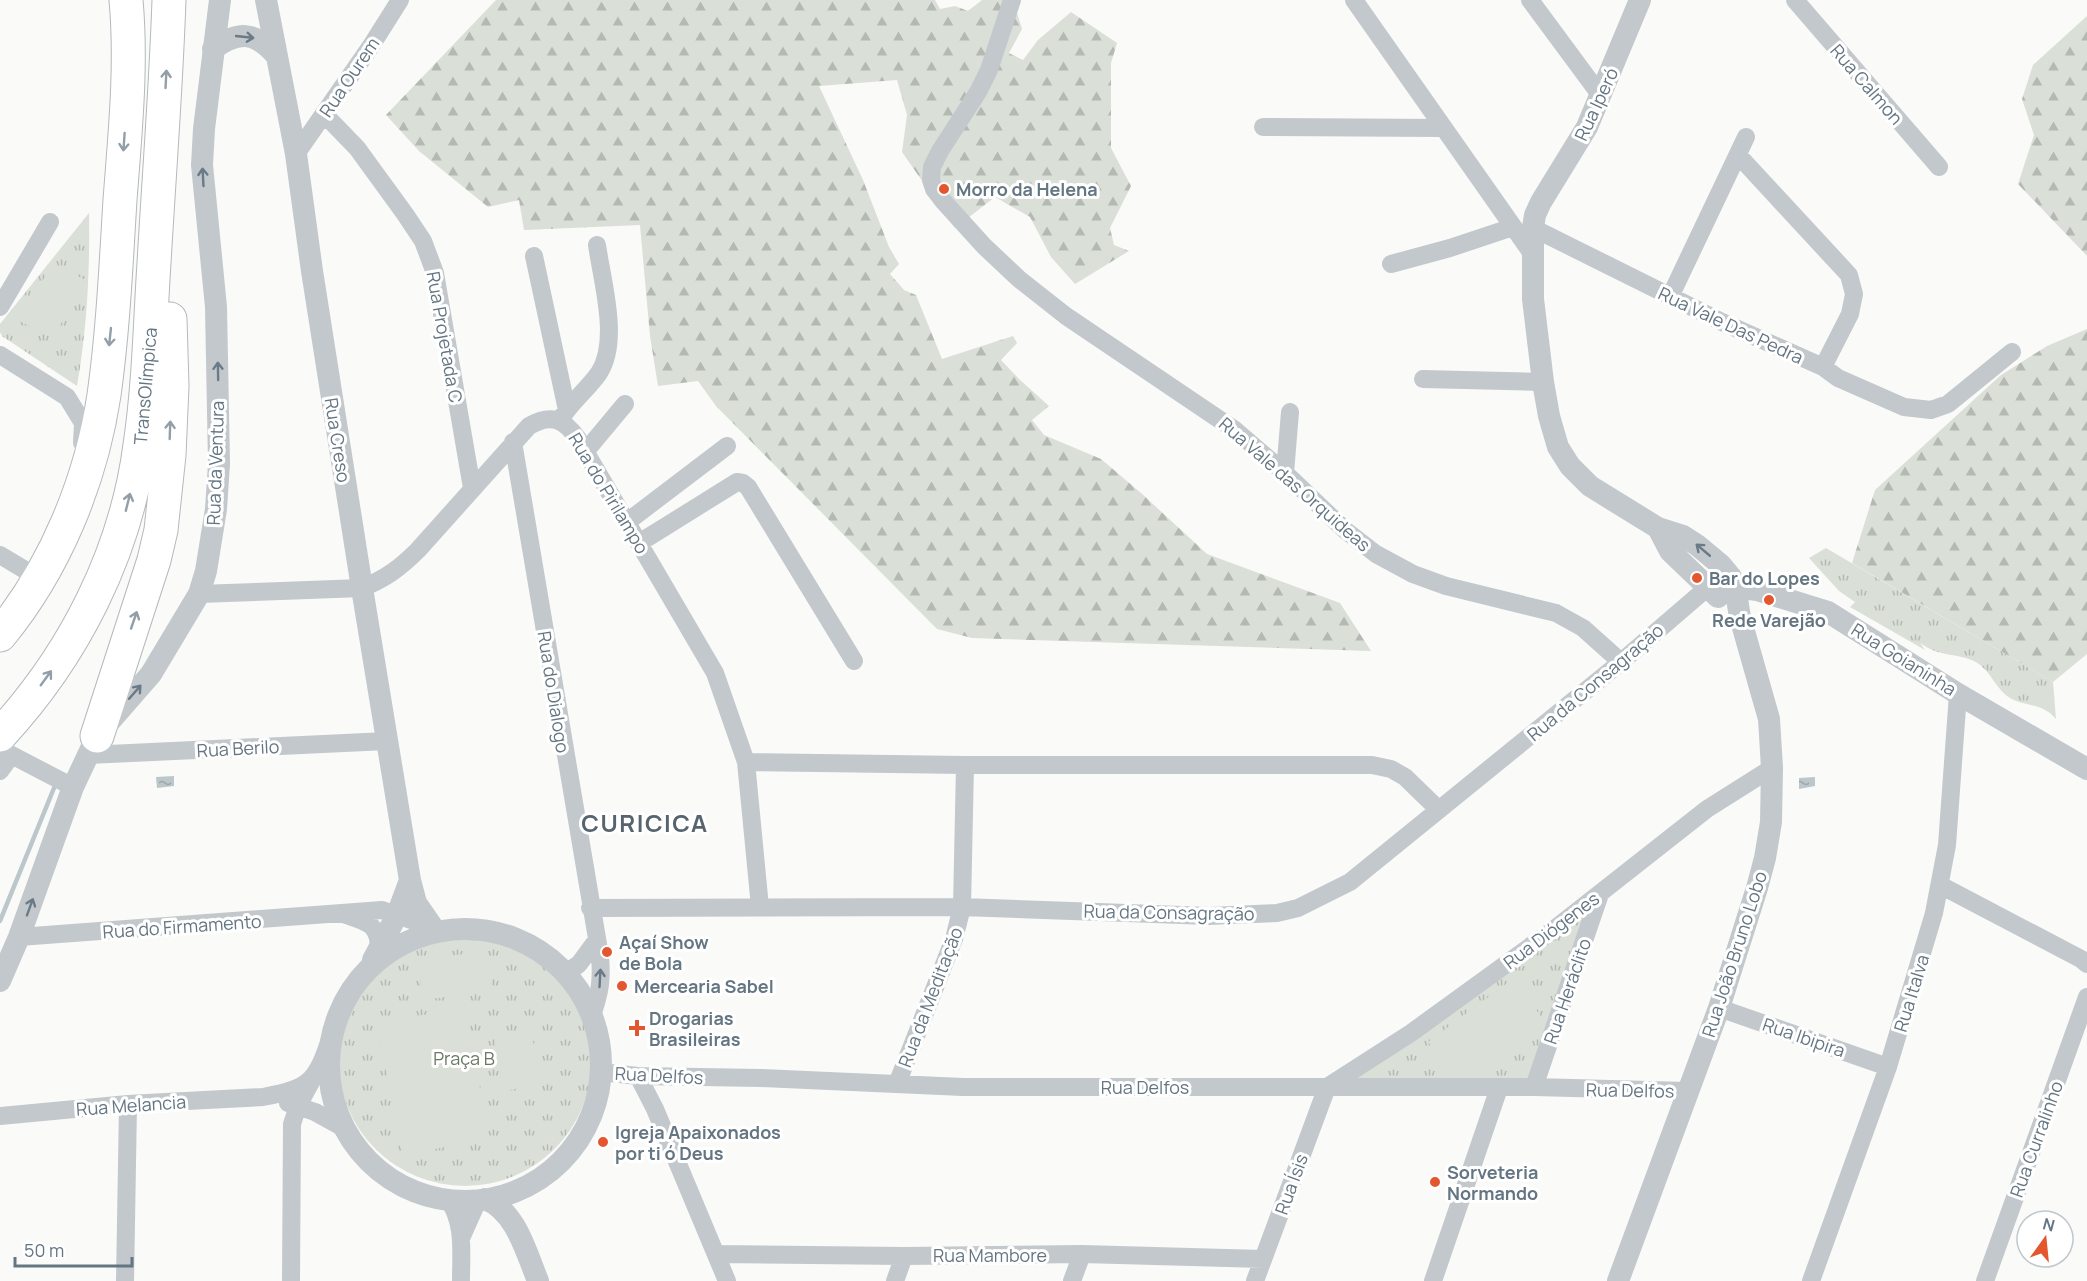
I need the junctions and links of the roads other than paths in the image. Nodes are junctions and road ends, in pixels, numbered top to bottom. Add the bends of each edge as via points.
1 (126, 0) edge
2 (169, 0) edge
3 (220, 0) edge
4 (266, 0) edge
5 (400, 0) edge
6 (1012, 0) edge
7 (1354, 0) edge
8 (1530, 0) edge
9 (1640, 0) edge
10 (1795, 0) edge
11 (213, 49) junction
12 (275, 54) junction
13 (1601, 96) junction
14 (163, 113) junction
15 (324, 114) junction
16 (1263, 127) dead end
17 (1442, 128) junction
18 (1746, 137) dead end
19 (296, 154) junction
20 (1738, 155) junction
21 (1939, 167) dead end
22 (1541, 202) joint
23 (50, 222) dead end
24 (1523, 228) junction
25 (597, 245) dead end
26 (534, 256) dead end
27 (1391, 264) dead end
28 (1670, 297) junction
29 (0, 307) edge
30 (2012, 352) dead end
31 (0, 355) edge
32 (1822, 367) junction
33 (1423, 379) dead end
34 (1543, 382) junction
35 (625, 404) dead end
36 (1290, 412) dead end
37 (564, 415) junction
38 (513, 442) junction
39 (727, 446) dead end
40 (585, 452) junction
41 (1285, 473) junction
42 (472, 488) junction
43 (627, 522) junction
44 (1658, 528) junction
45 (639, 543) junction
46 (0, 555) edge
47 (30, 573) junction
48 (1735, 587) junction
49 (362, 588) junction
50 (1707, 588) junction
51 (17, 594) dead end
52 (199, 594) junction
53 (1740, 617) junction
54 (0, 635) edge
55 (854, 660) dead end
56 (1622, 662) junction
57 (1958, 694) junction
58 (5, 741) edge
59 (387, 741) junction
60 (93, 746) junction
61 (746, 762) junction
62 (965, 765) junction
63 (1772, 768) junction
64 (2087, 769) edge
65 (0, 771) edge
66 (74, 787) junction
67 (1439, 810) junction
68 (410, 880) junction
69 (1940, 885) junction
70 (1600, 894) junction
71 (760, 907) junction
72 (962, 907) junction
73 (590, 908) junction
74 (344, 914) junction
75 (397, 915) junction
76 (433, 932) junction
77 (19, 937) junction
78 (596, 941) junction
79 (374, 958) junction
80 (2087, 964) edge
81 (566, 973) junction
82 (0, 981) edge
83 (2087, 997) edge
84 (1719, 1008) junction
85 (592, 1015) junction
86 (332, 1034) junction
87 (1888, 1067) junction
88 (601, 1072) junction
89 (638, 1076) junction
90 (663, 1076) junction
91 (313, 1079) junction
92 (897, 1084) junction
93 (1327, 1087) junction
94 (1534, 1087) junction
95 (1499, 1088) junction
96 (1688, 1091) junction
97 (263, 1097) junction
98 (128, 1104) junction
99 (306, 1109) junction
100 (655, 1109) junction
101 (0, 1116) edge
102 (344, 1128) junction
103 (526, 1186) junction
104 (448, 1199) junction
105 (481, 1200) junction
106 (462, 1236) junction
107 (522, 1242) junction
108 (717, 1254) junction
109 (1082, 1254) junction
110 (904, 1256) junction
111 (1263, 1259) junction
112 (125, 1281) edge
113 (291, 1281) edge
114 (461, 1281) edge
115 (538, 1281) edge
116 (727, 1281) edge
117 (895, 1281) edge
118 (1072, 1281) edge
119 (1255, 1281) edge
120 (1433, 1281) edge
121 (1618, 1281) edge
122 (1811, 1281) edge
123 (1985, 1281) edge

1 -> 54 highway via 128,88 104,397 88,462 64,528 34,589
14 -> 2 highway, TransOlímpica
3 - 11 street, Rua da Ventura
4 - 12 street, Rua Creso
5 - 15 street, Rua Ourem
6 - 41 street, Rua Vale das Orquideas via 989,70 932,167 934,189 1019,279 1066,316 1226,424
7 - 17 street
8 - 13 street
9 - 13 street, Rua Iperó
10 - 21 street, Rua Calmon
11 -> 12 street via 237,36 252,37
52 -> 11 street, Rua da Ventura via 216,508 219,464 216,307 202,165
12 - 19 street, Rua Creso
13 - 22 street, Rua Iperó via 1587,128
58 -> 14 highway, TransOlímpica via 86,616 101,585 127,506 140,446 145,394
60 -> 14 highway via 154,560 170,455 170,202
15 - 19 street, Rua Ourem
15 - 42 street, Rua Projetada C via 357,148 423,241 435,273
16 - 17 street
17 - 24 street
18 - 20 street
19 - 49 street, Rua Creso
20 - 28 street
20 - 32 street, Rua Vale Das Pedra via 1849,275 1854,294 1850,314
22 - 24 street, Rua João Bruno Lobo
23 - 29 street
24 - 27 street
24 - 28 street, Rua Vale Das Pedra
24 - 34 street, Rua João Bruno Lobo via 1533,255 1533,299
25 - 37 street via 609,343 599,373
26 - 37 street
28 - 32 street, Rua Vale Das Pedra
30 - 32 street via 1948,404 1931,410 1904,407
31 - 47 street via 68,397 83,423 67,498
33 - 34 street
34 - 44 street, Rua João Bruno Lobo via 1558,447 1570,466 1590,486
35 - 40 street
36 - 41 street
37 - 38 street, Rua do Pirilampo via 539,420
37 - 40 street, Rua do Pirilampo
38 - 42 street, Rua do Pirilampo
38 - 73 street, Rua do Dialogo
39 - 43 street
40 - 43 street, Rua do Pirilampo
41 - 56 street, Rua Vale das Orquideas via 1376,554 1446,586 1556,613 1583,628
42 - 49 street, Rua do Pirilampo via 398,569 382,581
43 - 45 street, Rua do Pirilampo
48 -> 44 street, Rua João Bruno Lobo via 1721,565 1697,545
44 - 50 street, Rua João Bruno Lobo via 1670,551
45 - 55 street via 737,482 743,483
45 - 61 street, Rua do Pirilampo via 716,673
46 - 47 street
47 - 51 street
48 - 50 street, Rua Goianinha
48 - 53 street, Rua João Bruno Lobo
48 - 57 street, Rua Goianinha via 1774,594 1828,612
49 - 52 street, Rua do Pirilampo
49 - 59 street, Rua Creso
50 - 53 street, Rua João Bruno Lobo
50 - 56 street, Rua da Consagração
60 -> 52 street, Rua da Ventura via 151,674
53 - 63 street, Rua João Bruno Lobo via 1769,719
56 - 67 street, Rua da Consagração
57 - 64 street, Rua Goianinha
57 - 69 street, Rua Italva via 1947,845
58 - 65 street
58 - 66 street
59 - 60 street, Rua Berilo
59 - 68 street, Rua Creso
60 - 66 street, Rua da Ventura
61 - 62 street
61 - 71 street, Rua do Pirilampo
62 - 67 street via 1372,765 1406,777
62 - 72 street, Rua da Meditação
63 - 70 street, Rua Diógenes via 1707,809
63 - 84 street, Rua João Bruno Lobo via 1771,822 1765,858
77 -> 66 street, Rua da Ventura
67 - 72 street, Rua da Consagração via 1350,882 1298,908 1277,913 1209,916
68 - 75 street, Rua Creso
68 - 76 street, Rua Creso
69 - 80 street
69 - 87 street, Rua Italva
70 - 93 street, Rua Diógenes via 1411,1033
70 - 94 street, Rua Heráclito
71 - 72 street, Rua da Consagração
71 - 73 street, Rua da Consagração
72 - 92 street, Rua da Meditação via 954,939
73 - 78 street, Rua do Dialogo
74 - 75 street, Rua do Firmamento via 382,910
74 - 77 street, Rua do Firmamento
74 - 79 street, Rua do Firmamento via 376,930 379,939
75 - 76 street, Rua do Firmamento
75 - 79 street, Rua Creso
76 - 79 street
76 - 81 street via 460,929 506,935 528,944
77 - 82 street, Rua da Ventura
78 - 81 street via 579,964
85 -> 78 street, Rua do Dialogo via 602,978
79 - 86 street via 340,1009
81 - 85 street
83 - 123 street, Rua Curralinho
84 - 87 street, Rua Ibipira
84 - 96 street, Rua João Bruno Lobo
85 - 88 street via 600,1043
86 - 91 street
86 - 102 street via 328,1053 331,1092
87 - 122 street, Rua Italva
88 - 89 street, Rua Delfos
88 - 103 street via 594,1108 575,1146 545,1175
89 - 90 street, Rua Delfos
89 - 100 street
90 - 92 street, Rua Delfos
90 - 100 street via 655,1096
91 - 97 street, Rua Melancia via 293,1091
91 - 99 street
92 - 93 street, Rua Delfos
93 - 95 street, Rua Delfos
93 - 111 street, Rua Ísis
94 - 95 street, Rua Delfos
94 - 96 street, Rua Delfos
95 - 120 street
96 - 121 street, Rua João Bruno Lobo
97 - 98 street, Rua Melancia
97 - 99 street, Rua Melancia
98 - 101 street, Rua Melancia
98 - 112 street
99 - 102 street, Rua Melancia
99 - 113 street via 292,1124 290,1145
100 - 108 street
102 - 104 street via 363,1155 388,1176 406,1187
103 - 105 street
103 - 107 street via 519,1204
104 - 105 street
104 - 106 street
105 - 106 street
105 - 107 street via 499,1206
106 - 114 street
107 - 115 street
108 - 110 street, Rua Mambore
108 - 116 street
109 - 110 street, Rua Mambore
109 - 111 street, Rua Mambore
109 - 118 street
110 - 117 street
111 - 119 street, Rua Ísis

